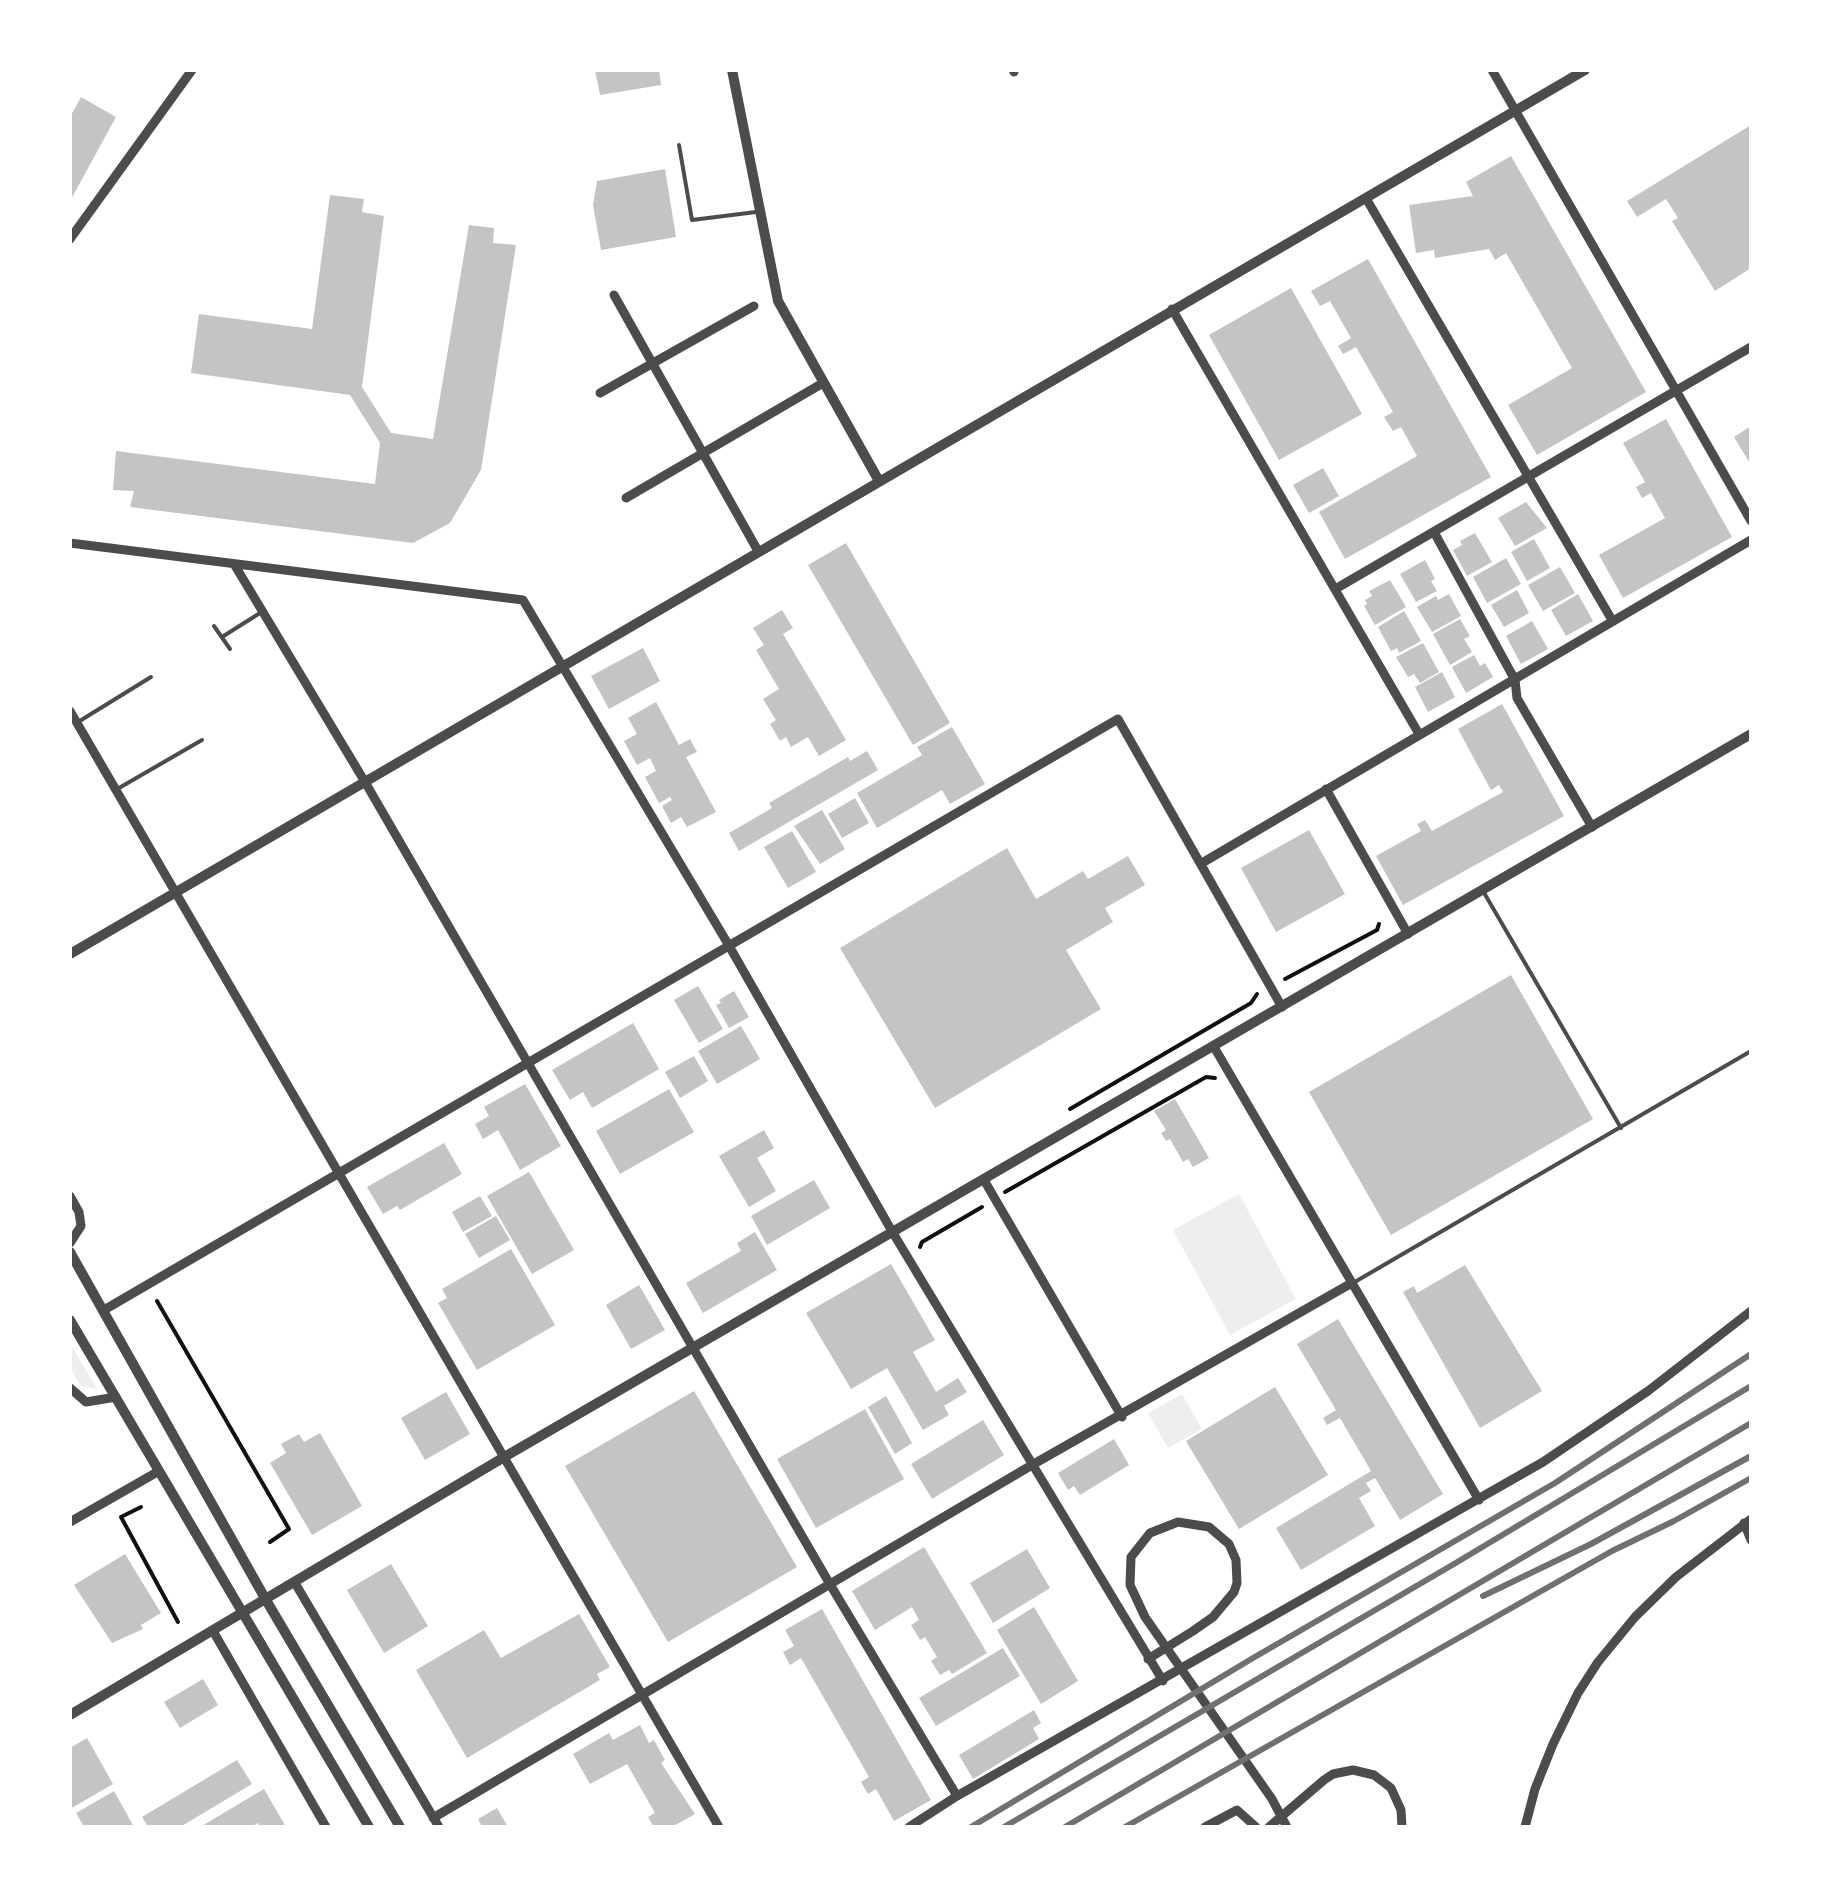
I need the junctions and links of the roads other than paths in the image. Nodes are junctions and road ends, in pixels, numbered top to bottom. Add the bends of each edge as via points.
1 (192, 70) edge
2 (732, 70) edge
3 (1492, 70) edge
4 (1585, 70) edge
5 (1515, 111) junction
6 (679, 145) dead end
7 (1367, 200) junction
8 (759, 212) junction
9 (70, 239) edge
10 (614, 295) dead end
11 (754, 306) dead end
12 (1172, 309) junction
13 (1751, 347) edge
14 (651, 366) junction
15 (824, 383) junction
16 (1677, 390) junction
17 (600, 393) dead end
18 (703, 454) junction
19 (1528, 476) junction
20 (879, 481) junction
21 (626, 498) dead end
22 (1751, 520) edge
23 (1434, 532) junction
24 (1751, 540) edge
25 (70, 543) edge
26 (758, 552) junction
27 (234, 564) junction
28 (1337, 588) junction
29 (263, 612) junction
30 (1612, 620) junction
31 (214, 626) dead end
32 (222, 637) junction
33 (230, 649) dead end
34 (563, 666) junction
35 (151, 678) dead end
36 (1515, 680) junction
37 (70, 710) edge
38 (77, 722) junction
39 (1419, 734) junction
40 (1751, 734) edge
41 (202, 740) dead end
42 (365, 782) junction
43 (1326, 789) junction
44 (116, 790) junction
45 (1592, 827) junction
46 (1202, 863) junction
47 (1483, 891) junction
48 (176, 893) junction
49 (1408, 934) junction
50 (728, 944) junction
51 (70, 954) edge
52 (1282, 1007) junction
53 (1214, 1047) junction
54 (1751, 1051) edge
55 (527, 1063) junction
56 (1621, 1128) junction
57 (341, 1172) junction
58 (984, 1180) junction
59 (70, 1196) edge
60 (893, 1232) junction
61 (70, 1243) edge
62 (70, 1252) edge
63 (1350, 1284) junction
64 (104, 1310) junction
65 (1751, 1312) edge
66 (70, 1320) edge
67 (694, 1348) junction
68 (70, 1388) edge
69 (116, 1398) junction
70 (1122, 1416) junction
71 (506, 1456) junction
72 (1032, 1465) junction
73 (160, 1471) junction
74 (1479, 1500) junction
75 (1748, 1521) edge
76 (70, 1522) edge
77 (1751, 1540) edge
78 (294, 1583) junction
79 (831, 1586) junction
80 (266, 1600) junction
81 (243, 1613) junction
82 (213, 1631) junction
83 (1148, 1659) junction
84 (1163, 1682) junction
85 (642, 1697) junction
86 (70, 1715) edge
87 (958, 1796) junction
88 (436, 1823) edge
89 (326, 1827) edge
90 (369, 1827) edge
91 (400, 1827) edge
92 (719, 1827) edge
93 (909, 1827) edge
94 (1205, 1827) edge
95 (1256, 1827) edge
96 (1269, 1827) edge
97 (1287, 1827) edge
98 (1402, 1827) edge
99 (1526, 1827) edge

1 - 9 street
2 - 8 street
3 - 5 street
4 - 5 street
5 - 7 street
5 - 16 street
6 - 8 lane via 692,220
7 - 12 street
7 - 19 street
8 - 15 street via 778,301
10 - 14 street
11 - 14 street
12 - 20 street
12 - 28 street
13 - 16 street
14 - 17 street
14 - 18 street
15 - 18 street
15 - 20 street
16 - 19 street
16 - 22 street
18 - 21 street
18 - 26 street
19 - 23 street
19 - 30 street
20 - 26 street
23 - 28 street
23 - 36 street
24 - 30 street
25 - 27 street
26 - 34 street
27 - 29 street
27 - 34 street via 523,600
28 - 39 street
29 - 32 lane
29 - 42 street
30 - 36 street
31 - 32 lane
32 - 33 lane
34 - 42 street
34 - 50 street
35 - 38 lane
36 - 39 street
36 - 45 street via 1517,698
37 - 38 street
38 - 44 street
39 - 43 street
40 - 45 street
41 - 44 lane
42 - 48 street
42 - 55 street
43 - 46 street
43 - 49 street
44 - 48 street
45 - 47 street
46 - 50 street via 1118,719
46 - 52 street
47 - 49 street
47 - 56 lane
48 - 51 street
48 - 57 street
49 - 52 street
50 - 55 street
50 - 60 street
52 - 53 street
53 - 58 street
53 - 63 street
54 - 56 lane
55 - 57 street
55 - 67 street
56 - 63 lane
57 - 64 street
57 - 71 street
58 - 60 street
58 - 70 street
59 - 61 street via 82,1226
60 - 67 street
60 - 72 street
62 - 64 street
63 - 70 street
63 - 74 street
64 - 80 street
65 - 74 street via 1648,1390
66 - 69 street
67 - 71 street
67 - 79 street
68 - 69 street via 86,1402
69 - 73 street
70 - 72 street
71 - 78 street
71 - 85 street
72 - 79 street
72 - 83 street
73 - 76 street
73 - 81 street
74 - 84 street
75 - 77 street
75 - 99 street via 1676,1577 1598,1662 1554,1744
78 - 80 street
78 - 88 street
79 - 85 street
79 - 87 street
80 - 81 street
80 - 91 street
81 - 82 street
81 - 90 street
82 - 86 street
82 - 89 street
83 - 84 street
83 - 97 street via 1163,1650 1178,1640 1193,1631 1213,1617 1234,1592 1236,1560 1210,1527 1178,1522 1150,1533 1131,1557 1130,1586 1144,1617 1161,1640 1172,1656 1250,1767 1260,1783 1272,1799
84 - 87 street
85 - 88 street
85 - 92 street
87 - 93 street
94 - 95 street via 1236,1810
96 - 98 street via 1324,1780 1352,1770 1390,1788

